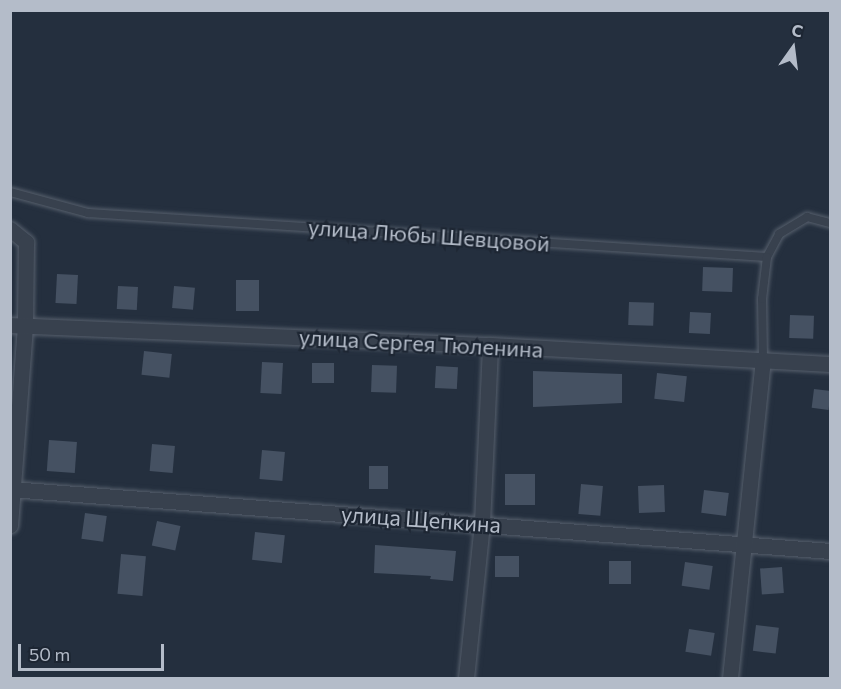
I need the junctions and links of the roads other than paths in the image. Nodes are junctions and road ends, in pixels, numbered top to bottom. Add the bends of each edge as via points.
1 (10, 192) edge
2 (831, 223) edge
3 (10, 229) edge
4 (767, 257) junction
5 (18, 326) edge
6 (489, 345) junction
7 (763, 360) junction
8 (831, 364) edge
9 (13, 489) edge
10 (482, 523) junction
11 (10, 525) edge
12 (745, 548) junction
13 (831, 551) edge
14 (466, 678) edge
15 (730, 678) edge

1 - 4 lane, улица Любы Шевцовой via 88,213
2 - 4 lane via 807,217 779,234
3 - 5 street via 26,242
4 - 7 lane via 762,299
5 - 6 street, улица Сергея Тюленина
5 - 9 street
6 - 7 street, улица Сергея Тюленина
6 - 10 street
7 - 8 street, улица Сергея Тюленина
7 - 12 street
9 - 10 street, улица Щепкина
9 - 11 street
10 - 12 street, улица Щепкина
10 - 14 street
12 - 13 street, улица Щепкина
12 - 15 street

